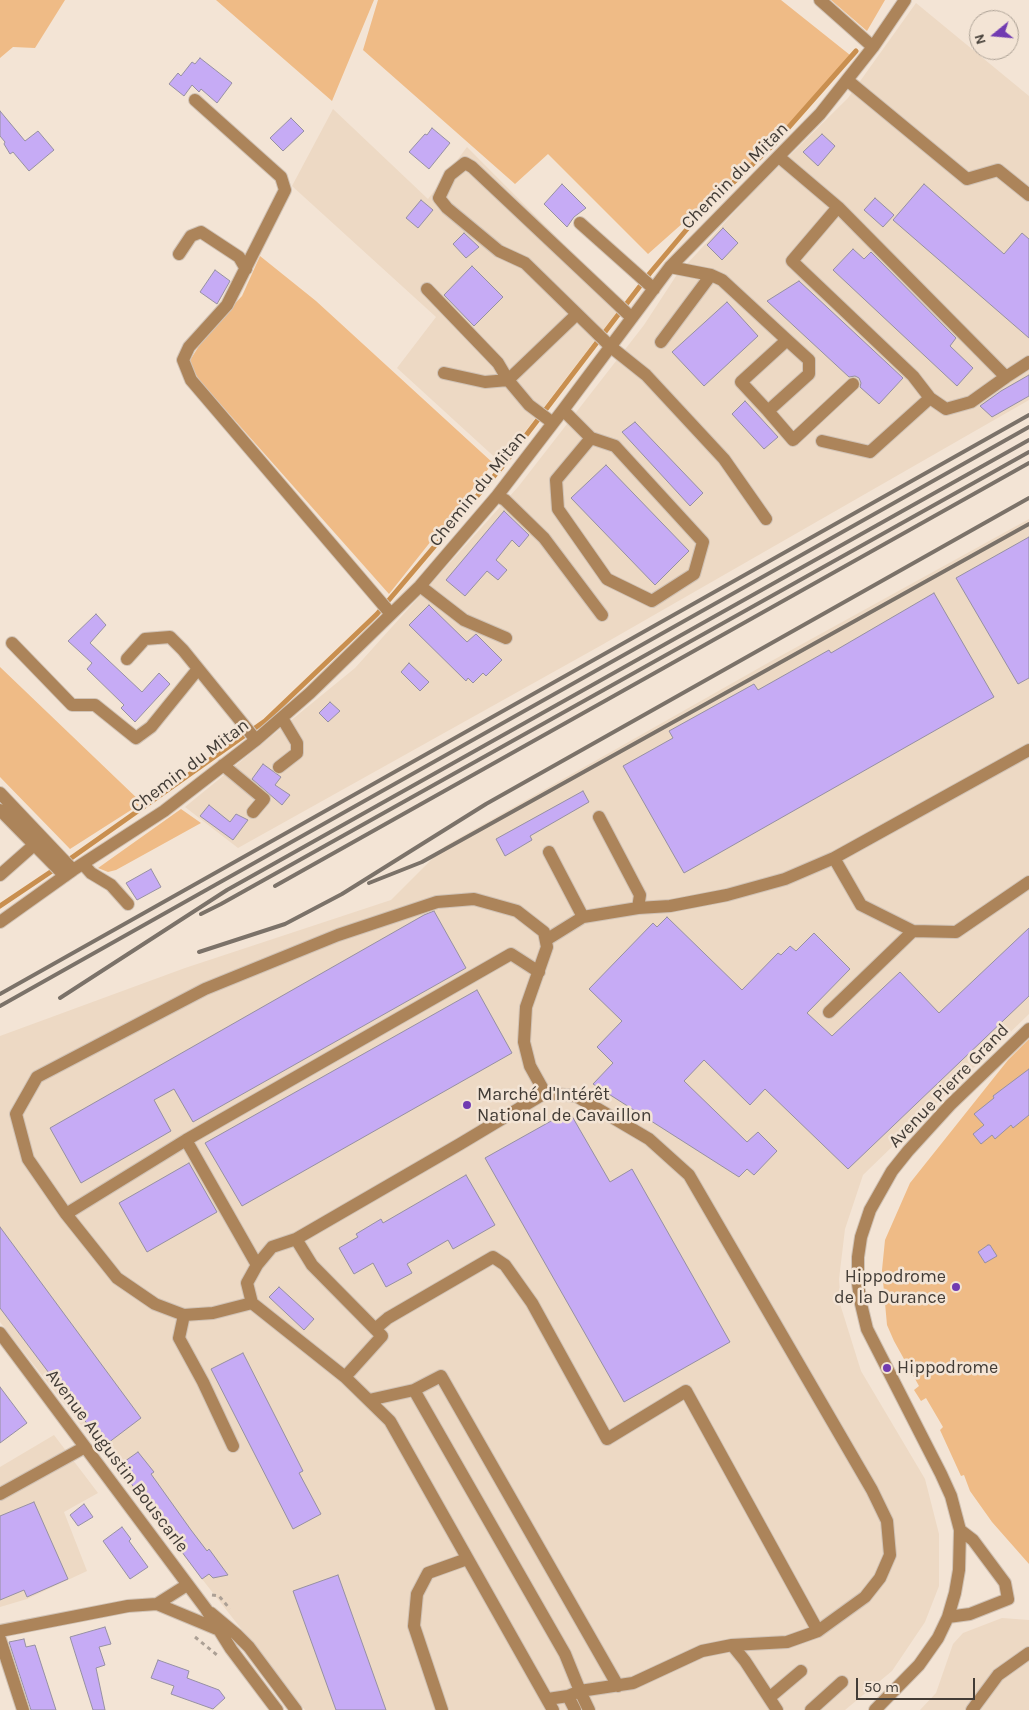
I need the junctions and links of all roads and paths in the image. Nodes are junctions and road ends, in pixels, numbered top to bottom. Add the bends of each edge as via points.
1 (820, 0) edge
2 (905, 0) edge
3 (873, 47) junction
4 (847, 80) junction
5 (195, 100) dead end
6 (779, 157) junction
7 (1029, 195) edge
8 (838, 207) junction
9 (580, 223) dead end
10 (179, 254) dead end
11 (670, 267) junction
12 (246, 269) junction
13 (711, 275) junction
14 (427, 289) dead end
15 (654, 289) junction
16 (577, 314) junction
17 (632, 318) junction
18 (787, 340) junction
19 (661, 342) dead end
20 (611, 346) junction
21 (1029, 362) edge
22 (444, 372) dead end
23 (1006, 376) junction
24 (508, 380) junction
25 (853, 384) dead end
26 (930, 398) junction
27 (564, 410) junction
28 (768, 411) junction
29 (553, 424) junction
30 (591, 438) junction
31 (822, 441) dead end
32 (497, 496) junction
33 (766, 519) dead end
34 (420, 586) junction
35 (391, 614) junction
36 (602, 615) dead end
37 (506, 638) dead end
38 (12, 643) dead end
39 (127, 659) dead end
40 (198, 669) junction
41 (282, 718) junction
42 (256, 740) junction
43 (1029, 750) edge
44 (223, 765) junction
45 (279, 767) dead end
46 (0, 793) edge
47 (0, 810) edge
48 (253, 812) dead end
49 (599, 817) dead end
50 (34, 845) junction
51 (549, 852) dead end
52 (834, 858) junction
53 (74, 870) junction
54 (0, 875) edge
55 (1029, 882) edge
56 (128, 904) dead end
57 (638, 908) junction
58 (583, 917) junction
59 (0, 922) edge
60 (913, 931) junction
61 (546, 940) junction
62 (539, 972) junction
63 (829, 1012) dead end
64 (1029, 1029) edge
65 (545, 1093) junction
66 (186, 1140) junction
67 (66, 1214) junction
68 (296, 1239) junction
69 (257, 1265) junction
70 (252, 1303) junction
71 (184, 1315) junction
72 (375, 1329) junction
73 (0, 1333) edge
74 (345, 1377) junction
75 (414, 1390) junction
76 (369, 1400) junction
77 (233, 1446) dead end
78 (85, 1448) junction
79 (0, 1494) edge
80 (960, 1530) junction
81 (467, 1559) junction
82 (187, 1585) junction
83 (157, 1604) junction
84 (206, 1609) junction
85 (948, 1616) junction
86 (217, 1629) junction
87 (818, 1630) junction
88 (0, 1631) edge
89 (192, 1634) dead end
90 (0, 1638) edge
91 (732, 1645) junction
92 (1029, 1652) edge
93 (220, 1659) dead end
94 (5, 1670) edge
95 (801, 1671) dead end
96 (842, 1682) dead end
97 (618, 1686) junction
98 (574, 1693) junction
99 (769, 1698) junction
100 (550, 1706) edge
101 (23, 1710) edge
102 (277, 1710) edge
103 (296, 1710) edge
104 (442, 1710) edge
105 (575, 1710) edge
106 (589, 1710) edge
107 (777, 1710) edge
108 (810, 1710) edge
109 (875, 1710) edge
110 (972, 1710) edge

1 - 3 street
2 - 3 street, Chemin du Mitan
3 - 4 street, Chemin du Mitan
4 - 6 street, Chemin du Mitan
4 - 7 street via 967,179 998,170
5 - 12 street via 281,177 285,190
6 - 8 street
6 - 11 street, Chemin du Mitan
8 - 23 street
8 - 26 street via 792,261 913,376
9 - 15 street
10 - 12 street via 191,236 201,232 238,257
11 - 13 street
11 - 15 street, Chemin du Mitan
12 - 35 street via 227,305 189,347 183,360 192,380
13 - 18 street via 722,280
13 - 19 street
14 - 24 street via 498,363
15 - 17 street, Chemin du Mitan
16 - 17 street via 525,263 499,251 447,208 439,198 450,175 465,163 472,167
16 - 20 street
16 - 24 street
17 - 20 street, Chemin du Mitan
18 - 28 street via 809,360 809,374
18 - 28 street via 742,382
20 - 27 street, Chemin du Mitan
20 - 33 street via 646,375 724,459
21 - 23 street
22 - 24 street via 486,382
23 - 26 street via 971,402 946,409
24 - 29 street
25 - 28 street via 793,440
26 - 31 street via 870,452
27 - 29 street, Chemin du Mitan
27 - 30 street
29 - 32 street, Chemin du Mitan
30 - 30 street via 556,480 558,509 607,579 652,600 694,574 703,542 615,446
32 - 34 street, Chemin du Mitan
32 - 36 street via 544,538
34 - 35 street, Chemin du Mitan
34 - 37 street via 464,620
35 - 41 street, Chemin du Mitan
38 - 40 street via 72,705 95,705 136,738 151,727
39 - 40 street via 145,639 170,637
40 - 42 street
41 - 42 street, Chemin du Mitan
41 - 45 street via 298,744 297,753
42 - 44 street, Chemin du Mitan
43 - 52 street
44 - 48 street via 264,799
44 - 53 street, Chemin du Mitan via 164,811
46 - 53 street
47 - 50 street
49 - 57 street via 640,895
50 - 53 street
50 - 54 street
51 - 58 street
52 - 57 street via 785,879 727,895 670,906
52 - 60 street via 861,905
53 - 56 street via 91,873 111,885
53 - 59 street, Chemin du Mitan
55 - 60 street via 956,932
57 - 58 street
58 - 61 street
60 - 63 street
61 - 62 street via 548,947
61 - 67 street via 544,932 517,911 474,899 437,902 338,935 204,989 37,1077 16,1114 28,1159
62 - 65 street via 526,1007 524,1042 530,1066
62 - 66 street via 511,954
64 - 80 street, Avenue Pierre Grand via 950,1105 892,1171 870,1210 858,1258 858,1284 867,1330 941,1474
65 - 68 street
65 - 87 street via 576,1096 649,1139 689,1175 872,1490 887,1521 890,1555 880,1578 865,1597
66 - 67 street
66 - 69 street
67 - 71 street via 117,1278 155,1304
68 - 69 street via 272,1247
68 - 72 street via 312,1264
69 - 70 street via 247,1283
70 - 71 street via 213,1313
70 - 74 street
71 - 77 street via 179,1338
72 - 74 street via 382,1336
72 - 87 street via 388,1318 493,1257 505,1265 532,1303 607,1439 686,1391
73 - 78 street, Avenue Augustin Bouscarle
74 - 76 street
75 - 76 street
75 - 97 street via 441,1376
75 - 98 street via 565,1654
76 - 81 street via 390,1422
78 - 79 street
78 - 82 street, Avenue Augustin Bouscarle
80 - 85 street, Avenue Pierre Grand via 959,1570
80 - 85 street via 973,1540 1005,1583 1008,1600 970,1614
81 - 100 street
81 - 104 street via 428,1574 417,1594 414,1626
82 - 83 street
82 - 84 street, Avenue Augustin Bouscarle
83 - 86 street
83 - 88 street via 128,1606
84 - 86 street
84 - 103 street via 249,1647
85 - 109 street, Avenue Pierre Grand via 938,1638 919,1665
86 - 102 street
87 - 91 street via 786,1642
89 - 93 path
90 - 94 street
91 - 97 street via 702,1651 633,1683
91 - 99 street
92 - 110 street via 998,1675
94 - 101 street
95 - 99 street
96 - 108 street
97 - 98 street
98 - 100 street
98 - 105 street
98 - 106 street
99 - 107 street

